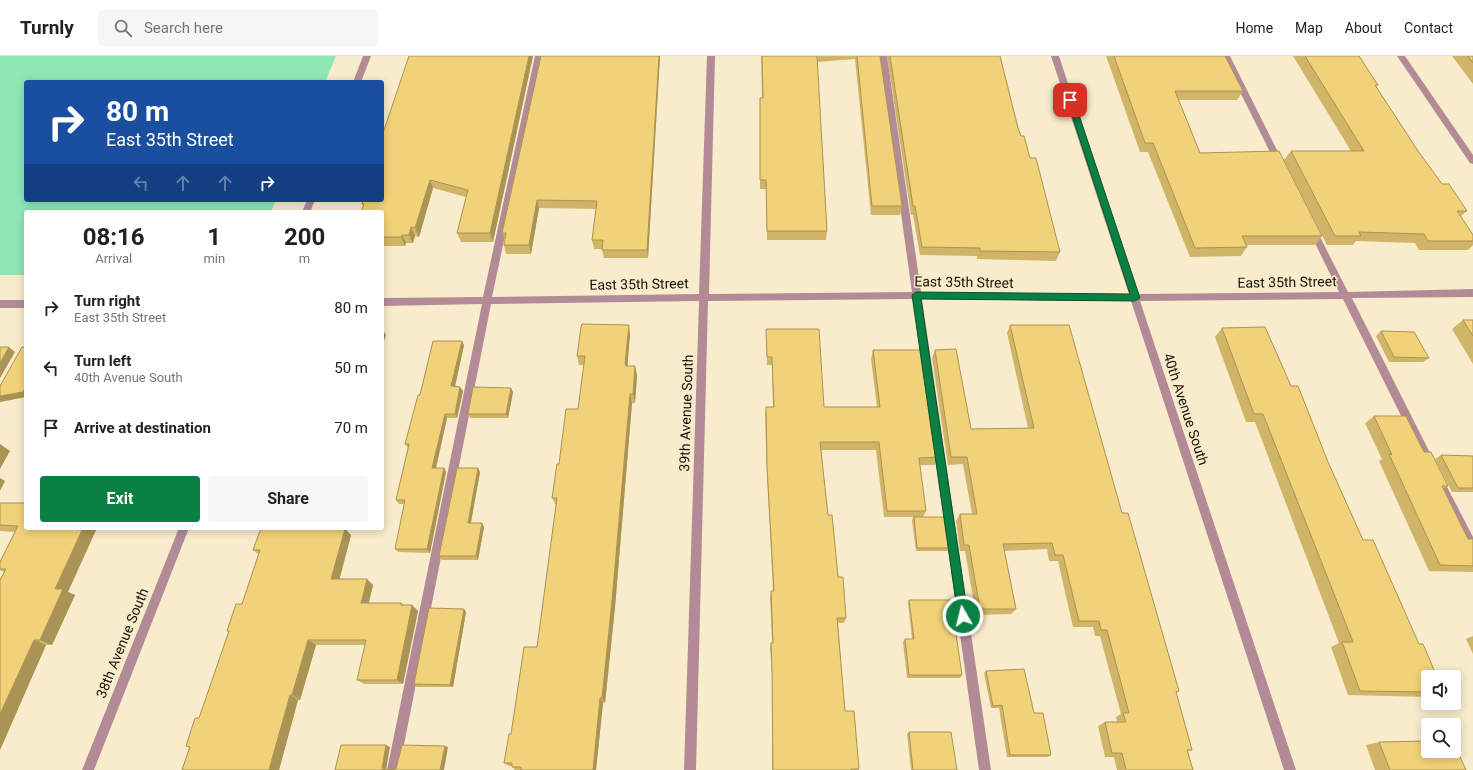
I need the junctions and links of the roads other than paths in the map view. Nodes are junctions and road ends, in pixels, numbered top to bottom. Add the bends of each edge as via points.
1 (367, 56) edge
2 (539, 56) edge
3 (711, 56) edge
4 (883, 56) edge
5 (1055, 56) edge
6 (1226, 56) edge
7 (1401, 56) edge
8 (358, 80) edge
9 (1473, 161) edge
10 (1281, 168) edge
11 (1309, 224) edge
12 (1473, 293) edge
13 (1344, 294) junction
14 (916, 295) junction
15 (704, 297) junction
16 (1135, 298) junction
17 (486, 301) junction
18 (384, 302) edge
19 (0, 304) edge
20 (24, 304) edge
21 (183, 530) edge
22 (1473, 548) edge
23 (88, 770) edge
24 (393, 770) edge
25 (690, 770) edge
26 (985, 770) edge
27 (1290, 770) edge

1 - 8 street
2 - 17 street
3 - 15 street, 39th Avenue South
4 - 14 street
5 - 16 street, 40th Avenue South
6 - 10 street
7 - 9 street
11 - 13 street
12 - 13 street, East 35th Street
13 - 16 street, East 35th Street
13 - 22 street
14 - 15 street, East 35th Street
14 - 16 street, East 35th Street
14 - 26 street
15 - 17 street, East 35th Street
15 - 25 street, 39th Avenue South
16 - 27 street, 40th Avenue South
17 - 18 street, East 35th Street
17 - 24 street
19 - 20 street
21 - 23 street, 38th Avenue South

